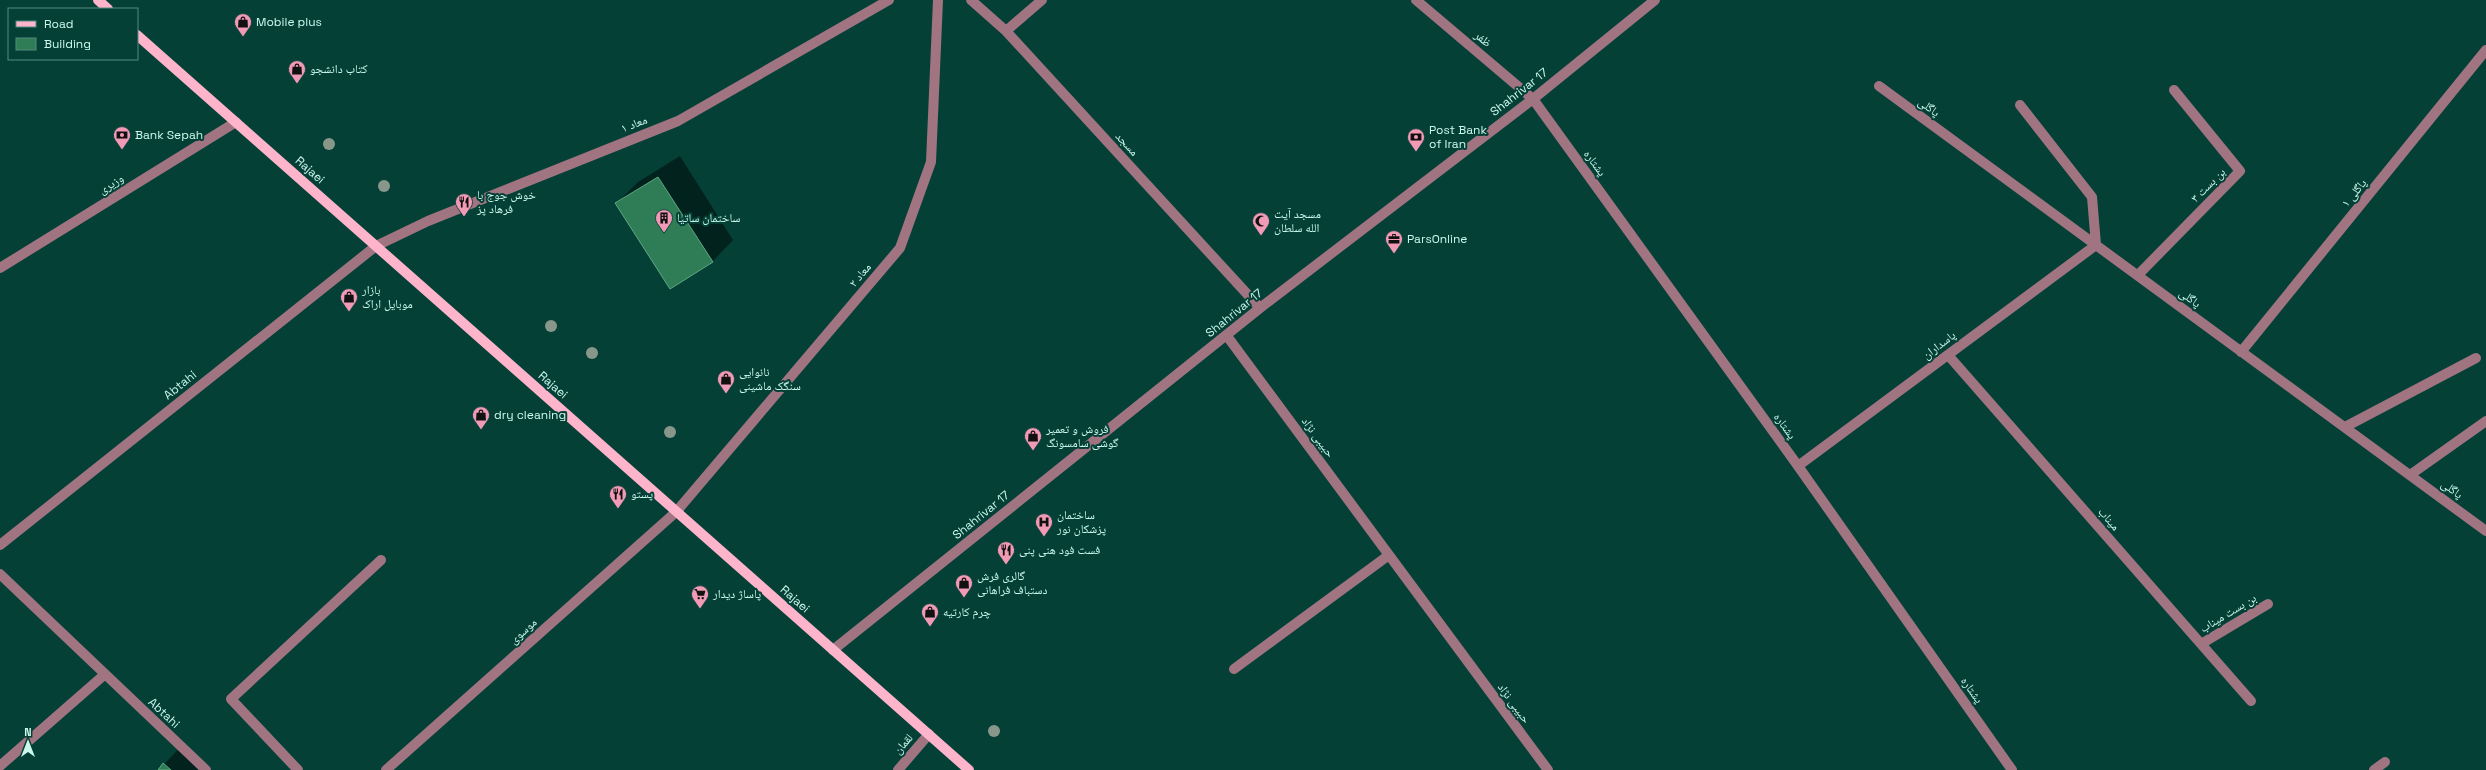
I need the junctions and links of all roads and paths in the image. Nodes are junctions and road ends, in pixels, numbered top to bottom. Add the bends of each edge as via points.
1 (98, 0) edge
2 (889, 0) edge
3 (938, 0) edge
4 (971, 0) edge
5 (1042, 0) edge
6 (1416, 0) edge
7 (1655, 0) edge
8 (107, 8) edge
9 (1006, 31) junction
10 (138, 36) edge
11 (2486, 50) edge
12 (1879, 86) dead end
13 (2174, 90) dead end
14 (1533, 99) junction
15 (2020, 105) dead end
16 (236, 122) junction
17 (2096, 245) junction
18 (376, 246) junction
19 (0, 268) edge
20 (2138, 275) junction
21 (1260, 308) junction
22 (1227, 336) junction
23 (2241, 352) junction
24 (1948, 355) junction
25 (2476, 358) dead end
26 (2486, 421) edge
27 (2345, 427) junction
28 (1798, 466) junction
29 (2410, 475) junction
30 (676, 512) junction
31 (2486, 531) edge
32 (0, 545) edge
33 (1388, 554) junction
34 (381, 560) dead end
35 (0, 574) edge
36 (2268, 604) dead end
37 (2201, 644) junction
38 (833, 650) junction
39 (1234, 669) dead end
40 (104, 675) junction
41 (2251, 701) dead end
42 (928, 734) junction
43 (2385, 762) dead end
44 (0, 766) edge
45 (964, 768) edge
46 (206, 770) edge
47 (298, 770) edge
48 (386, 770) edge
49 (898, 770) edge
50 (1547, 770) edge
51 (2012, 770) edge
52 (2374, 770) edge

1 - 8 main road
2 - 18 street, معاد ۱ via 678,121 428,221
3 - 30 street, معاد ۲ via 931,162 900,248
4 - 9 street, مسجد
5 - 9 street
6 - 14 street, ظفر
7 - 14 street, Shahrivar 17
9 - 21 street, مسجد
10 - 16 main road, Rajaei
11 - 23 street, پاگلی ۱
12 - 17 street, پاگلی
13 - 20 street, بن بست ۳ via 2240,171
14 - 21 street, Shahrivar 17
14 - 28 street, پشتاره
15 - 17 street via 2092,197
16 - 18 main road, Rajaei
16 - 19 street, وزیری
17 - 20 street, پاگلی
17 - 24 street, پاسداران
18 - 30 main road, Rajaei
18 - 32 street, Abtahi
20 - 23 street, پاگلی
21 - 22 street, Shahrivar 17
22 - 33 street, حبیبی نژاد
22 - 38 street, Shahrivar 17
23 - 27 street, پاگلی
24 - 28 street, پاسداران
24 - 37 street, میناب
25 - 27 street
26 - 29 street
27 - 29 street, پاگلی
28 - 51 street, پشتاره
29 - 31 street, پاگلی
30 - 38 main road, Rajaei
30 - 48 street, موسوی
33 - 39 street
33 - 50 street, حبیبی نژاد
34 - 47 street via 231,699
35 - 40 street, Abtahi
36 - 37 street, بن بست میناب
37 - 41 street, میناب
38 - 42 main road, Rajaei
40 - 44 street
40 - 46 street, Abtahi
42 - 45 main road, Rajaei
42 - 49 street, لقمان
43 - 52 street

